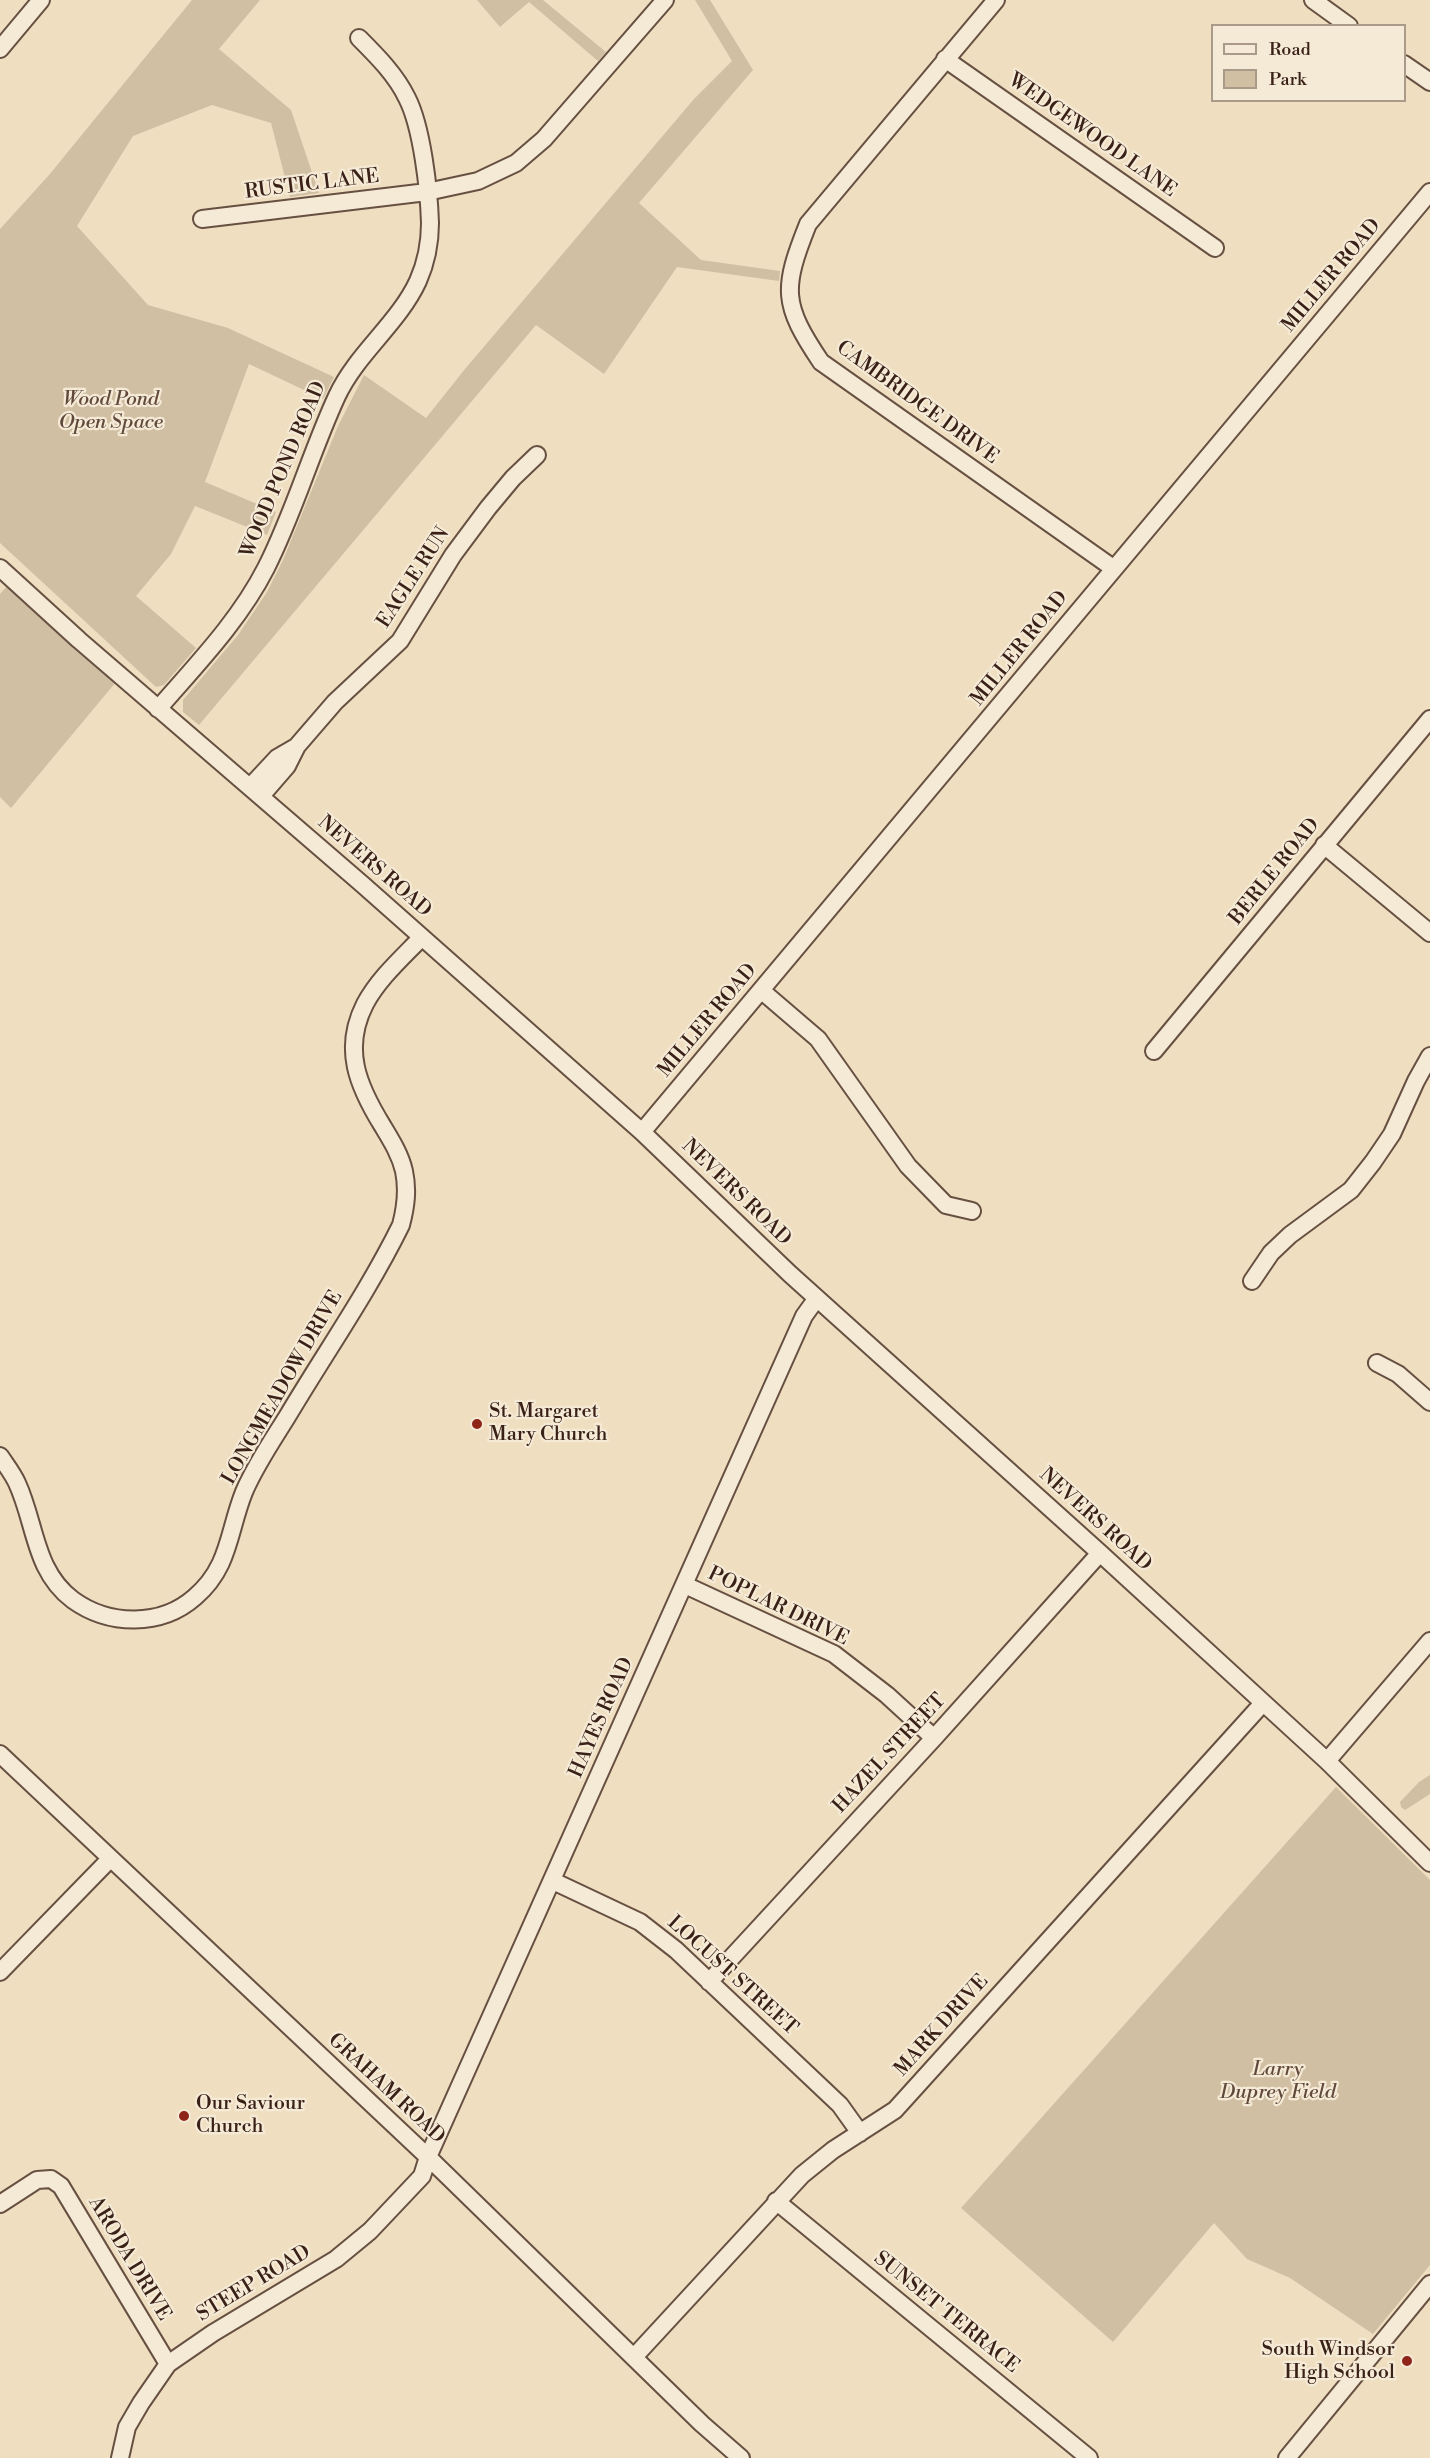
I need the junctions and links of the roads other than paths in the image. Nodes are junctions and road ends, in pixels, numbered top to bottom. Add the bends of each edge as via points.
1 (41, 0) edge
2 (665, 0) edge
3 (996, 0) edge
4 (1313, 0) edge
5 (1346, 24) edge
6 (359, 38) dead end
7 (0, 49) edge
8 (945, 59) junction
9 (1406, 65) edge
10 (1430, 82) edge
11 (427, 192) junction
12 (1430, 192) edge
13 (202, 219) dead end
14 (1215, 248) dead end
15 (537, 455) dead end
16 (0, 568) edge
17 (1113, 568) junction
18 (158, 709) junction
19 (1430, 719) edge
20 (255, 792) junction
21 (1324, 845) junction
22 (1430, 933) edge
23 (422, 937) junction
24 (762, 991) junction
25 (1154, 1051) dead end
26 (1430, 1056) edge
27 (642, 1132) junction
28 (972, 1211) dead end
29 (1252, 1281) dead end
30 (817, 1298) junction
31 (1377, 1363) dead end
32 (1430, 1402) edge
33 (0, 1456) edge
34 (1100, 1553) junction
35 (685, 1585) junction
36 (1430, 1641) edge
37 (1263, 1703) junction
38 (934, 1738) junction
39 (0, 1754) edge
40 (1327, 1761) junction
41 (110, 1859) junction
42 (1430, 1863) edge
43 (553, 1881) junction
44 (0, 1972) edge
45 (709, 1982) junction
46 (860, 2133) junction
47 (428, 2157) junction
48 (776, 2201) junction
49 (0, 2204) edge
50 (1430, 2284) edge
51 (634, 2357) junction
52 (168, 2364) junction
53 (120, 2458) edge
54 (741, 2458) edge
55 (1089, 2458) edge
56 (1287, 2458) edge

1 - 7 street
2 - 11 street via 576,105 516,163 478,181
3 - 8 street, CAMBRIDGE DRIVE
4 - 5 street
6 - 11 street, WOOD POND ROAD via 388,69 408,99 420,139
8 - 14 street, WEDGEWOOD LANE
8 - 17 street, CAMBRIDGE DRIVE via 808,224 792,269 789,289 793,313 821,362
9 - 10 street
11 - 13 street, RUSTIC LANE
11 - 18 street, WOOD POND ROAD via 429,241 417,281 394,318 341,386 283,530 246,602
12 - 17 street, MILLER ROAD
15 - 20 street, EAGLE RUN via 513,478 453,555 400,641 335,702 297,746 287,766
16 - 18 street, NEVERS ROAD
17 - 24 street, MILLER ROAD
18 - 20 street, NEVERS ROAD
19 - 21 street, BERLE ROAD
20 - 23 street, NEVERS ROAD
21 - 22 street
21 - 25 street, BERLE ROAD
23 - 27 street, NEVERS ROAD
23 - 33 street, LONGMEADOW DRIVE via 377,986 365,1005 354,1042 358,1079 404,1168 407,1188 401,1225 251,1477 219,1570 208,1585 180,1608 144,1620 108,1617 75,1601 52,1579 43,1563 17,1482
24 - 27 street, MILLER ROAD
24 - 28 street via 818,1039 908,1166 946,1205
26 - 29 street via 1392,1134 1351,1190 1290,1235 1271,1253
27 - 30 street, NEVERS ROAD
30 - 34 street, NEVERS ROAD
30 - 35 street, HAYES ROAD via 804,1316
31 - 32 street via 1398,1374
34 - 37 street, NEVERS ROAD
34 - 38 street, HAZEL STREET
35 - 38 street, POPLAR DRIVE via 834,1654
35 - 43 street, HAYES ROAD
36 - 40 street
37 - 40 street, NEVERS ROAD
37 - 46 street, MARK DRIVE via 895,2110
38 - 45 street, HAZEL STREET
39 - 41 street, GRAHAM ROAD
40 - 42 street, NEVERS ROAD
41 - 44 street
41 - 47 street, GRAHAM ROAD
43 - 45 street, LOCUST STREET via 640,1922
43 - 47 street, HAYES ROAD
45 - 46 street, LOCUST STREET via 840,2105
46 - 48 street, MARK DRIVE via 825,2156
47 - 51 street, GRAHAM ROAD
47 - 52 street, STEEP ROAD via 422,2176 370,2231 336,2259
48 - 51 street, MARK DRIVE
48 - 55 street, SUNSET TERRACE
49 - 52 street, ARODA DRIVE via 37,2180 51,2179 61,2186
50 - 56 street
51 - 54 street, GRAHAM ROAD
52 - 53 street, STEEP ROAD via 127,2427

